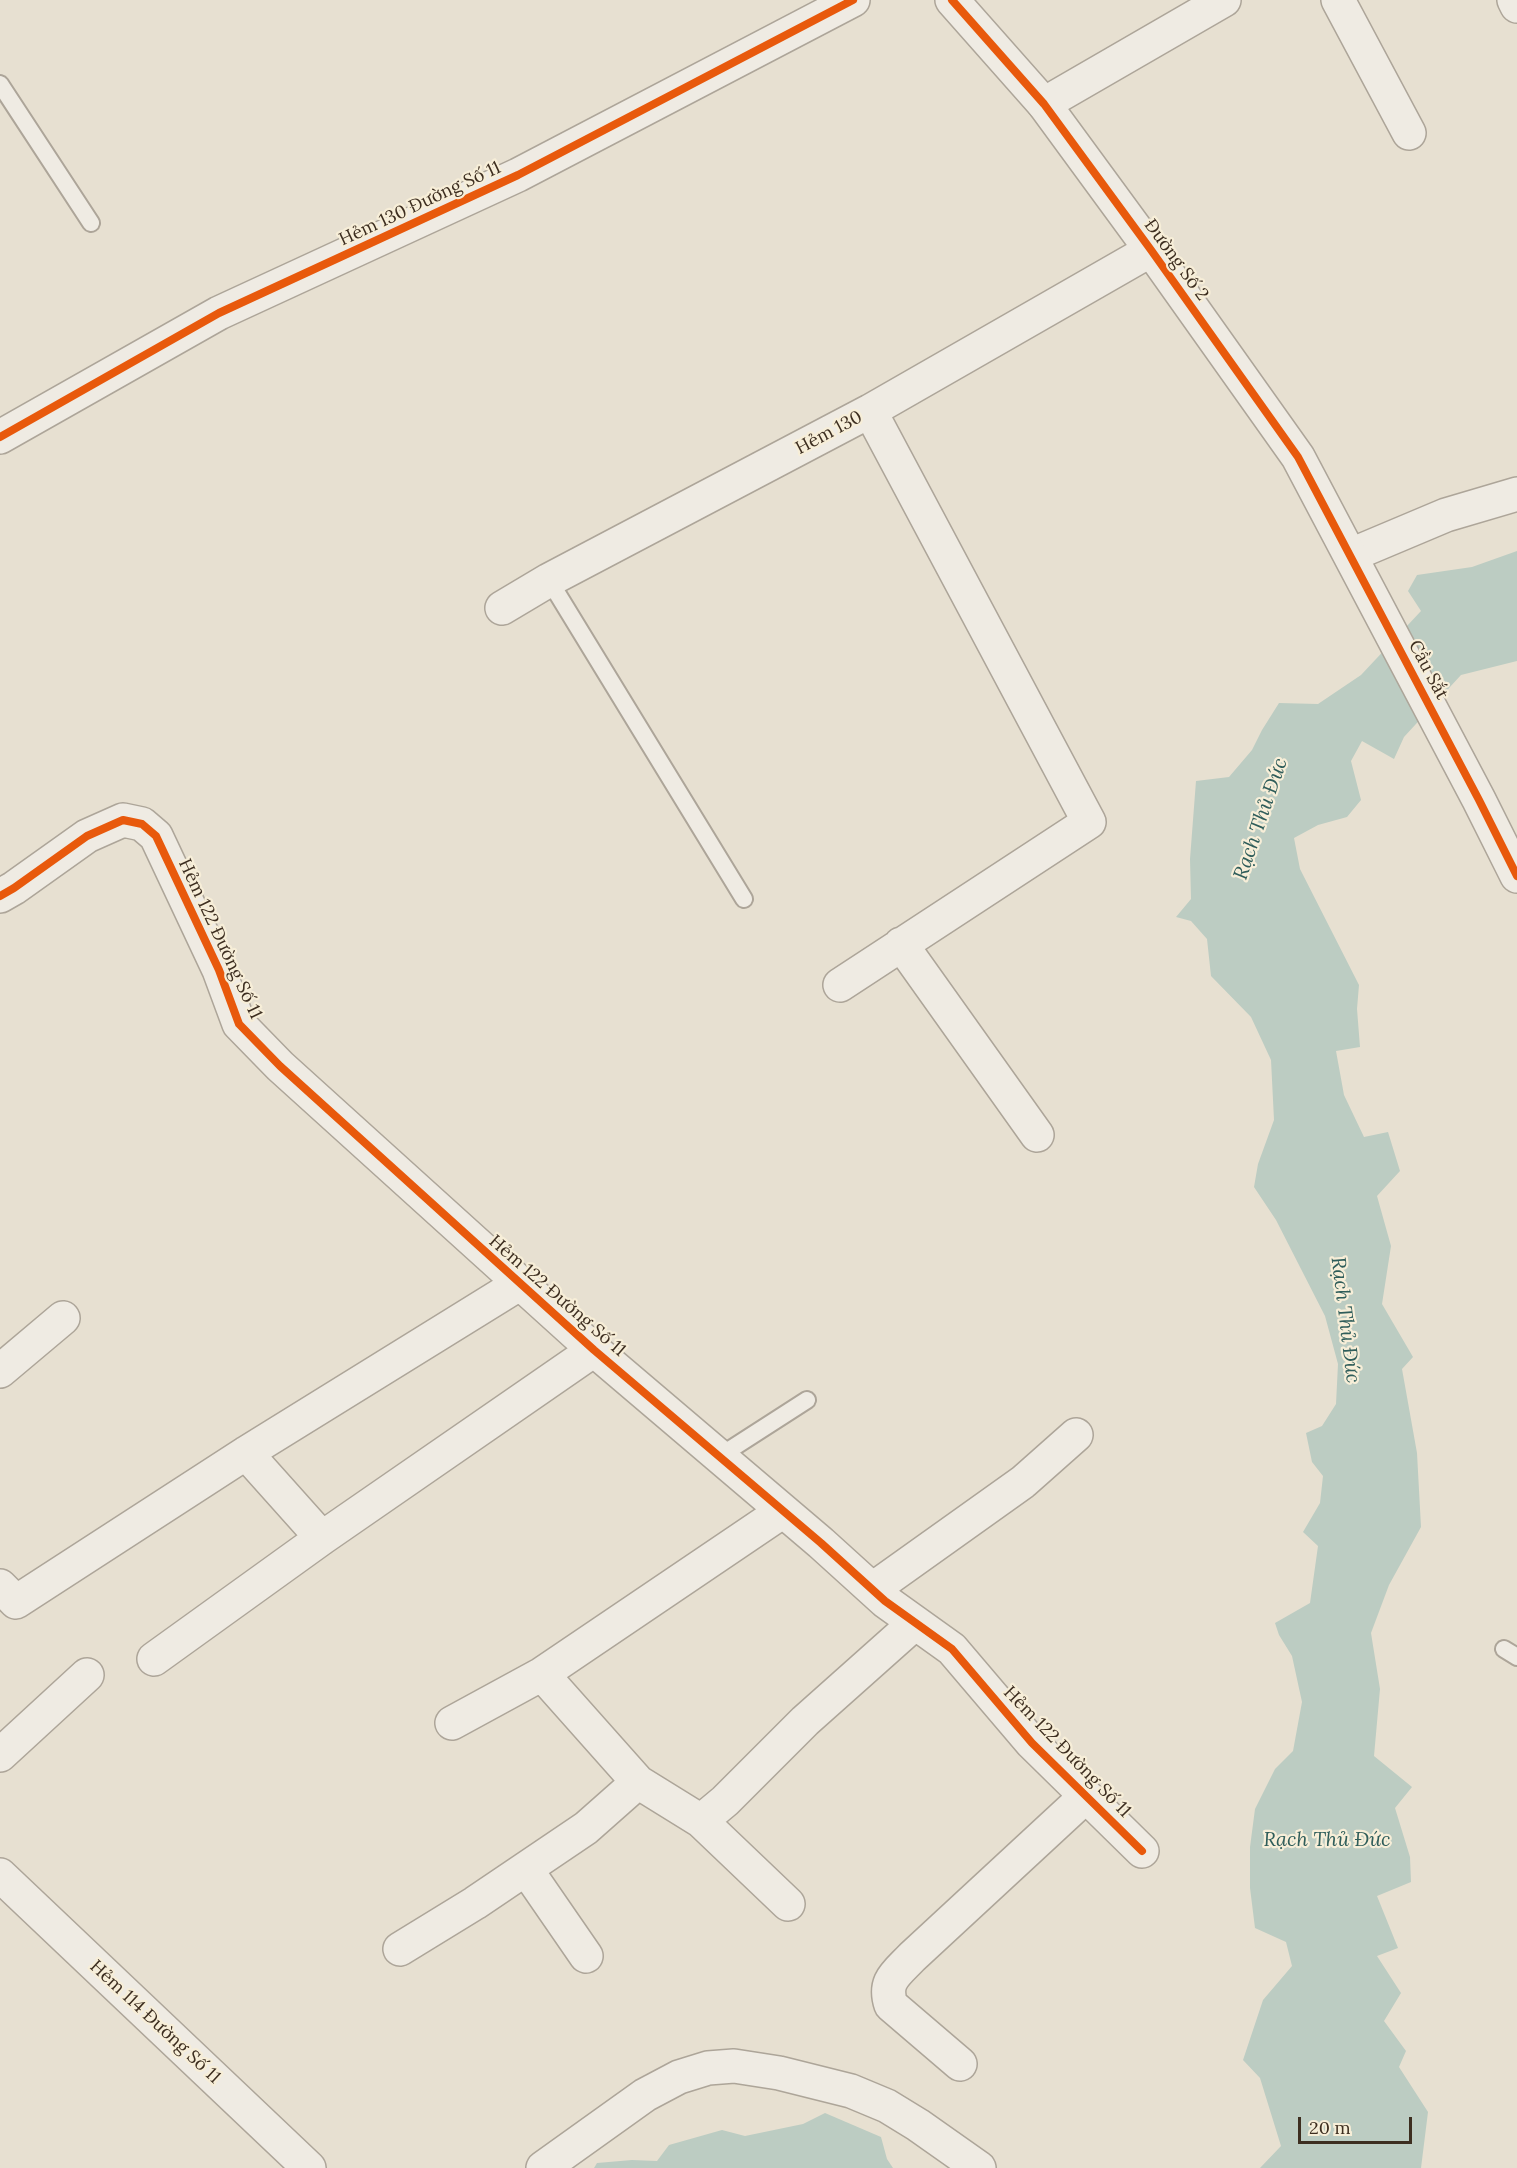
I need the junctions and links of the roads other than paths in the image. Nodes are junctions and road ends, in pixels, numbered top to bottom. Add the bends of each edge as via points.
1 (853, 0) edge
2 (952, 0) edge
3 (1224, 0) edge
4 (1338, 0) edge
5 (1514, 0) edge
6 (1517, 6) edge
7 (0, 84) edge
8 (1044, 104) junction
9 (1409, 133) dead end
10 (91, 223) dead end
11 (1151, 250) junction
12 (870, 411) junction
13 (0, 436) edge
14 (1517, 494) edge
15 (1351, 555) junction
16 (549, 580) junction
17 (502, 608) dead end
18 (1517, 876) edge
19 (0, 896) edge
20 (744, 899) dead end
21 (901, 944) junction
22 (840, 985) dead end
23 (1037, 1135) dead end
24 (519, 1284) junction
25 (63, 1318) dead end
26 (594, 1350) junction
27 (0, 1371) edge
28 (807, 1400) dead end
29 (1076, 1436) dead end
30 (246, 1453) junction
31 (720, 1456) junction
32 (783, 1511) junction
33 (322, 1538) junction
34 (873, 1589) junction
35 (8, 1594) edge
36 (915, 1623) junction
37 (153, 1659) dead end
38 (542, 1674) junction
39 (87, 1675) dead end
40 (452, 1723) dead end
41 (0, 1755) edge
42 (638, 1782) junction
43 (1086, 1796) junction
44 (701, 1821) junction
45 (1142, 1851) dead end
46 (526, 1869) junction
47 (0, 1875) edge
48 (789, 1904) dead end
49 (399, 1949) dead end
50 (586, 1956) dead end
51 (960, 2064) dead end
52 (309, 2168) edge
53 (543, 2168) edge
54 (979, 2168) edge

1 - 13 street, Hẻm 130 Đường Số 11 via 518,175 219,313
2 - 8 street, Đường Số 2
3 - 8 street
4 - 9 street
5 - 6 street
7 - 10 lane
8 - 11 street, Đường Số 2
11 - 12 street, Hẻm 130
11 - 15 street, Đường Số 2 via 1298,457
12 - 16 street, Hẻm 130
12 - 21 street via 1089,822
14 - 15 street via 1446,515
15 - 18 street, Cầu Sắt
16 - 17 street, Hẻm 130
16 - 20 lane
19 - 24 street, Hẻm 122 Đường Số 11 via 87,836 123,820 142,824 156,836 219,970 239,1024
21 - 22 street
21 - 23 street
24 - 26 street, Hẻm 122 Đường Số 11
24 - 30 street
25 - 27 street
26 - 31 street, Hẻm 122 Đường Số 11
26 - 33 street
28 - 31 lane
29 - 34 street via 1023,1482
30 - 33 street
30 - 35 street
31 - 32 street, Hẻm 122 Đường Số 11
32 - 34 street, Hẻm 122 Đường Số 11
32 - 38 street
33 - 37 street
34 - 36 street, Hẻm 122 Đường Số 11
36 - 43 street, Hẻm 122 Đường Số 11 via 952,1649 1032,1743
36 - 44 street
38 - 40 street
38 - 42 street
39 - 41 street
42 - 44 street
42 - 46 street via 586,1828
43 - 45 street, Hẻm 122 Đường Số 11
43 - 51 street via 889,1981 887,1994 891,2005
44 - 48 street
46 - 49 street
46 - 50 street
47 - 52 street, Hẻm 114 Đường Số 11
53 - 54 street via 645,2095 678,2077 708,2068 734,2066 851,2091 887,2106

